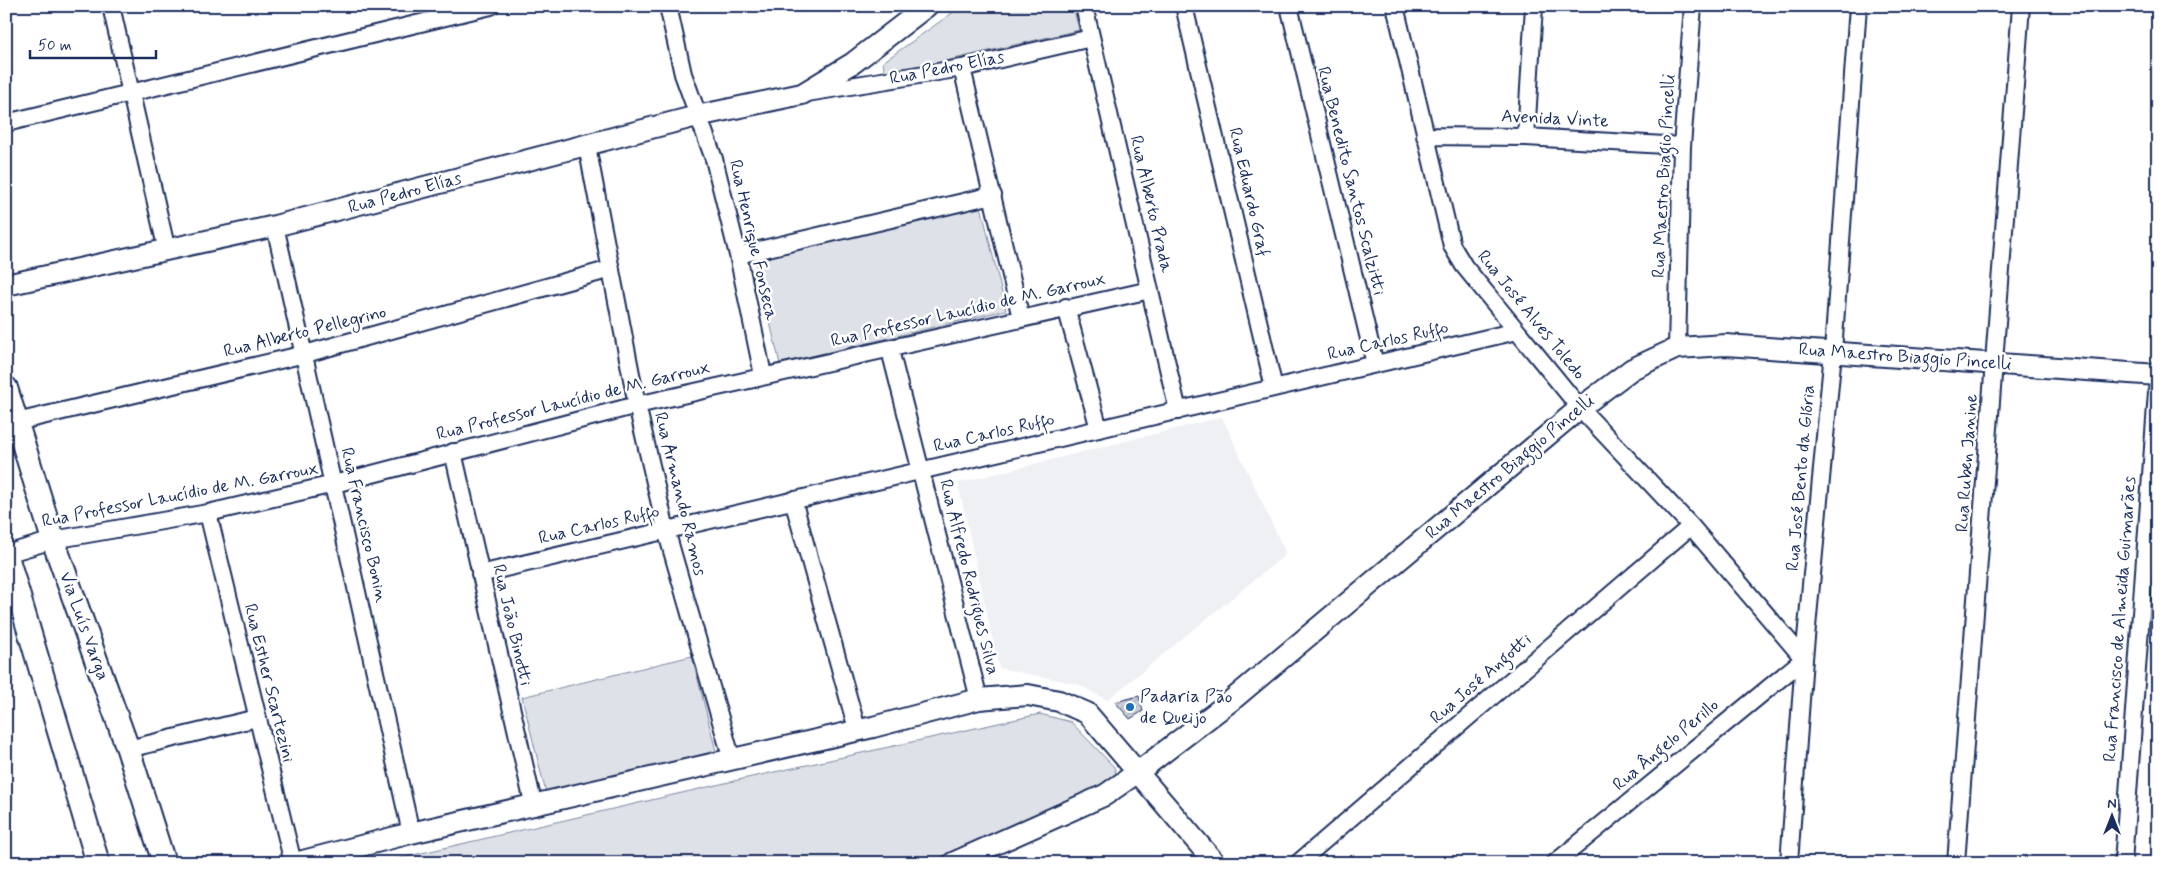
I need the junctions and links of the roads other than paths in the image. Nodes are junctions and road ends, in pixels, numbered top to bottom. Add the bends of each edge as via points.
1 (111, 6) edge
2 (491, 6) edge
3 (668, 6) edge
4 (927, 6) edge
5 (1084, 6) edge
6 (1184, 6) edge
7 (1289, 6) edge
8 (1396, 6) edge
9 (1534, 6) edge
10 (1693, 6) edge
11 (1858, 6) edge
12 (2021, 6) edge
13 (1092, 38) junction
14 (962, 68) junction
15 (802, 94) junction
16 (131, 95) junction
17 (698, 116) junction
18 (6, 124) edge
19 (1425, 136) junction
20 (1526, 137) junction
21 (587, 146) junction
22 (1682, 146) junction
23 (993, 195) junction
24 (275, 226) junction
25 (167, 251) junction
26 (738, 255) junction
27 (611, 269) junction
28 (6, 285) edge
29 (1150, 290) junction
30 (1066, 307) junction
31 (1021, 318) junction
32 (1517, 331) junction
33 (1677, 348) junction
34 (890, 350) junction
35 (1833, 352) junction
36 (304, 354) junction
37 (1995, 362) junction
38 (1375, 364) junction
39 (763, 375) junction
40 (2158, 377) edge
41 (6, 388) edge
42 (1274, 388) junction
43 (637, 405) junction
44 (1580, 408) junction
45 (1178, 410) junction
46 (11, 423) edge
47 (1099, 429) junction
48 (453, 452) junction
49 (921, 471) junction
50 (334, 484) junction
51 (793, 500) junction
52 (208, 513) junction
53 (1691, 526) junction
54 (666, 530) junction
55 (53, 540) junction
56 (6, 553) edge
57 (480, 574) junction
58 (1804, 659) junction
59 (979, 699) junction
60 (257, 718) junction
61 (857, 730) junction
62 (128, 749) junction
63 (732, 760) junction
64 (1138, 772) junction
65 (534, 807) junction
66 (412, 833) junction
67 (98, 863) edge
68 (164, 863) edge
69 (294, 863) edge
70 (952, 863) edge
71 (1215, 863) edge
72 (1298, 863) edge
73 (1554, 863) edge
74 (1789, 863) edge
75 (1956, 863) edge
76 (2123, 863) edge

1 - 16 street
2 - 16 street
3 - 17 street, Rua Henrique Fonseca via 683,74
4 - 15 street, Rua Pedro Elías via 853,63
5 - 13 street, Rua Alberto Prada
6 - 42 street, Rua Eduardo Graf
7 - 38 street, Rua Benedito Santos Scalzitti
8 - 19 street, Rua José Alves Toledo
9 - 20 street
10 - 22 street, Rua Maestro Biagio Pincelli
11 - 35 street, Rua José Bento da Glória
12 - 37 street, Rua Ruben Janine
13 - 14 street, Rua Pedro Elías
13 - 29 street, Rua Alberto Prada
14 - 15 street, Rua Pedro Elías
14 - 23 street
15 - 17 street, Rua Pedro Elías
16 - 18 street
16 - 25 street
17 - 21 street, Rua Pedro Elías
17 - 26 street, Rua Henrique Fonseca via 714,159
19 - 20 street, Avenida Vinte
19 - 32 street, Rua José Alves Toledo via 1452,246 1464,266
20 - 22 street, Avenida Vinte
21 - 24 street, Rua Pedro Elías
21 - 27 street, Rua Armando Ramos
22 - 33 street, Rua Maestro Biagio Pincelli
23 - 26 street
23 - 31 street
24 - 25 street, Rua Pedro Elías
24 - 36 street, Rua Francisco Bonin
25 - 28 street, Rua Pedro Elías
26 - 39 street, Rua Henrique Fonseca
27 - 36 street, Rua Alberto Pellegrino
27 - 43 street, Rua Armando Ramos
29 - 30 street, Rua Professor Laucídio de M. Garroux
29 - 45 street, Rua Alberto Prada
30 - 31 street, Rua Professor Laucídio de M. Garroux
30 - 47 street
31 - 34 street, Rua Professor Laucídio de M. Garroux
32 - 38 street, Rua Carlos Ruffo
32 - 44 street, Rua José Alves Toledo
33 - 35 street, Rua Maestro Biaggio Pincelli via 1726,345
33 - 44 street, Rua Maestro Biaggio Pincelli via 1632,369
34 - 39 street, Rua Professor Laucídio de M. Garroux
34 - 49 street, Rua Alfredo Rodrigues Silva
35 - 37 street, Rua Maestro Biaggio Pincelli
35 - 58 street, Rua José Bento da Glória
36 - 46 street, Rua Alberto Pellegrino
36 - 50 street, Rua Francisco Bonin
37 - 40 street, Rua Maestro Biaggio Pincelli
37 - 75 street, Rua Ruben Janine
38 - 42 street, Rua Carlos Ruffo
39 - 43 street, Rua Professor Laucídio de M. Garroux
40 - 76 street, Rua Francisco de Almeida Guimarães
41 - 46 main road, Via Luís Varga
42 - 45 street, Rua Carlos Ruffo
43 - 48 street, Rua Professor Laucídio de M. Garroux
43 - 54 street, Rua Armando Ramos
44 - 53 street, Rua José Alves Toledo
44 - 64 street, Rua Maestro Biaggio Pincelli via 1232,700
45 - 47 street, Rua Carlos Ruffo
46 - 55 main road, Via Luís Varga
47 - 49 street, Rua Carlos Ruffo
48 - 50 street, Rua Professor Laucídio de M. Garroux
48 - 57 street, Rua João Binotti
49 - 51 street, Rua Carlos Ruffo
49 - 59 street, Rua Alfredo Rodrigues Silva
50 - 52 street, Rua Professor Laucídio de M. Garroux
50 - 66 street, Rua Francisco Bonin
51 - 54 street, Rua Carlos Ruffo
51 - 61 street
52 - 55 street, Rua Professor Laucídio de M. Garroux
52 - 60 street, Rua Esther Scartezini
53 - 58 street, Rua José Alves Toledo
53 - 72 street, Rua José Angotti
54 - 57 street, Rua Carlos Ruffo
54 - 63 street, Rua Armando Ramos
55 - 56 street, Rua Professor Laucídio de M. Garroux
55 - 62 main road, Via Luís Varga
56 - 67 main road
57 - 65 street, Rua João Binotti
58 - 73 street, Rua Ângelo Perillo
58 - 74 street, Rua José Bento da Glória
59 - 61 street
59 - 64 street via 1028,695 1059,701 1087,713
60 - 62 street
60 - 69 street, Rua Esther Scartezini
61 - 63 street
62 - 68 main road, Via Luís Varga
63 - 65 street
64 - 70 street, Rua Maestro Biaggio Pincelli via 1105,795
64 - 71 street
65 - 66 street
66 - 69 street

